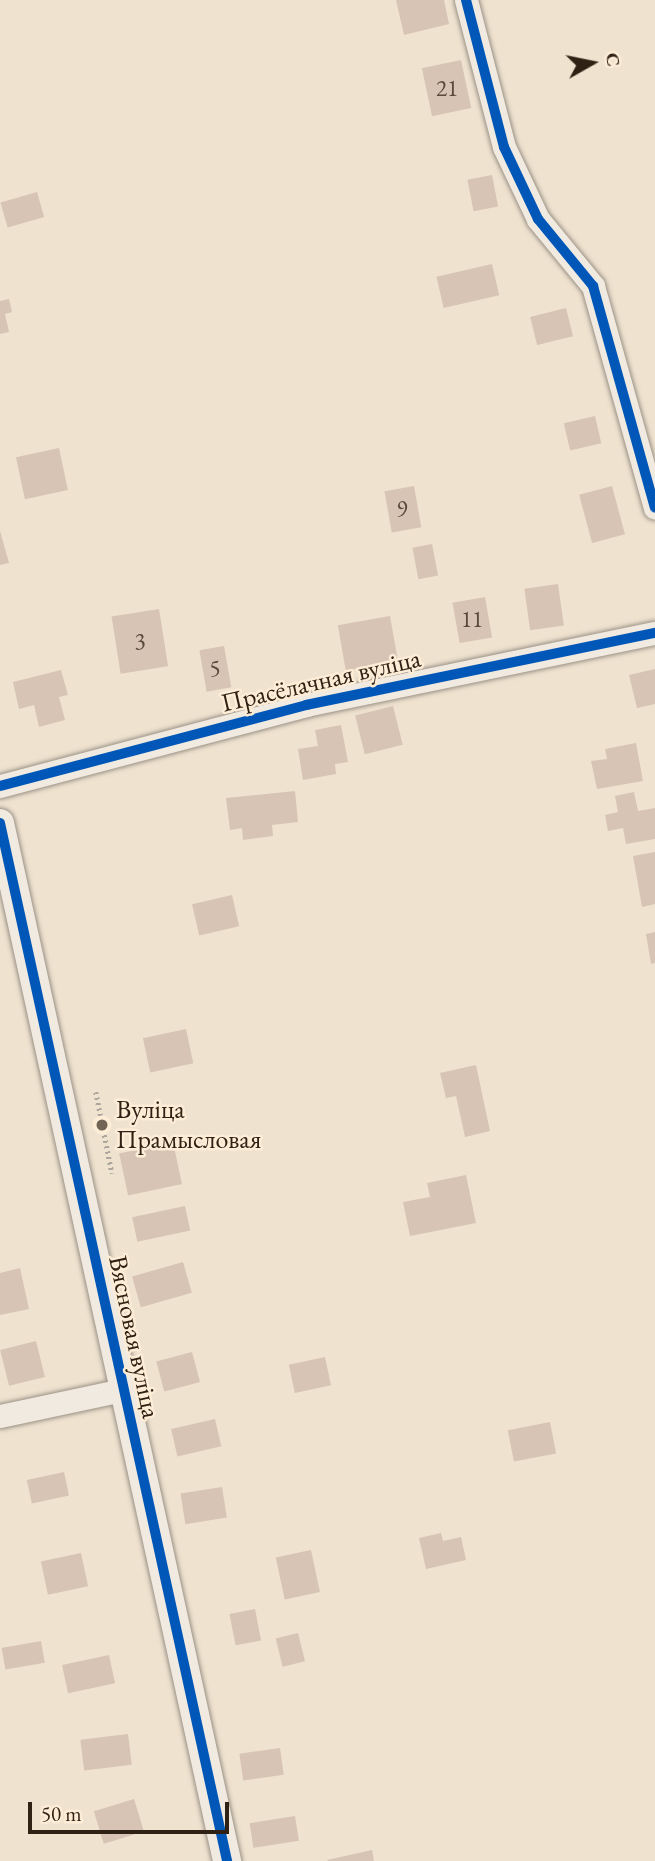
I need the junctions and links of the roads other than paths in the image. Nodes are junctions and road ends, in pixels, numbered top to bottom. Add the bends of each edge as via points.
1 (466, 0) edge
2 (655, 508) edge
3 (655, 633) edge
4 (0, 786) edge
5 (0, 823) edge
6 (122, 1390) junction
7 (0, 1416) edge
8 (227, 1861) edge

1 - 2 street via 504,147 538,219 593,286
3 - 4 street, Прасёлачная вуліца via 306,705
5 - 6 street, Вясновая вуліца
6 - 7 street
6 - 8 street, Вясновая вуліца

